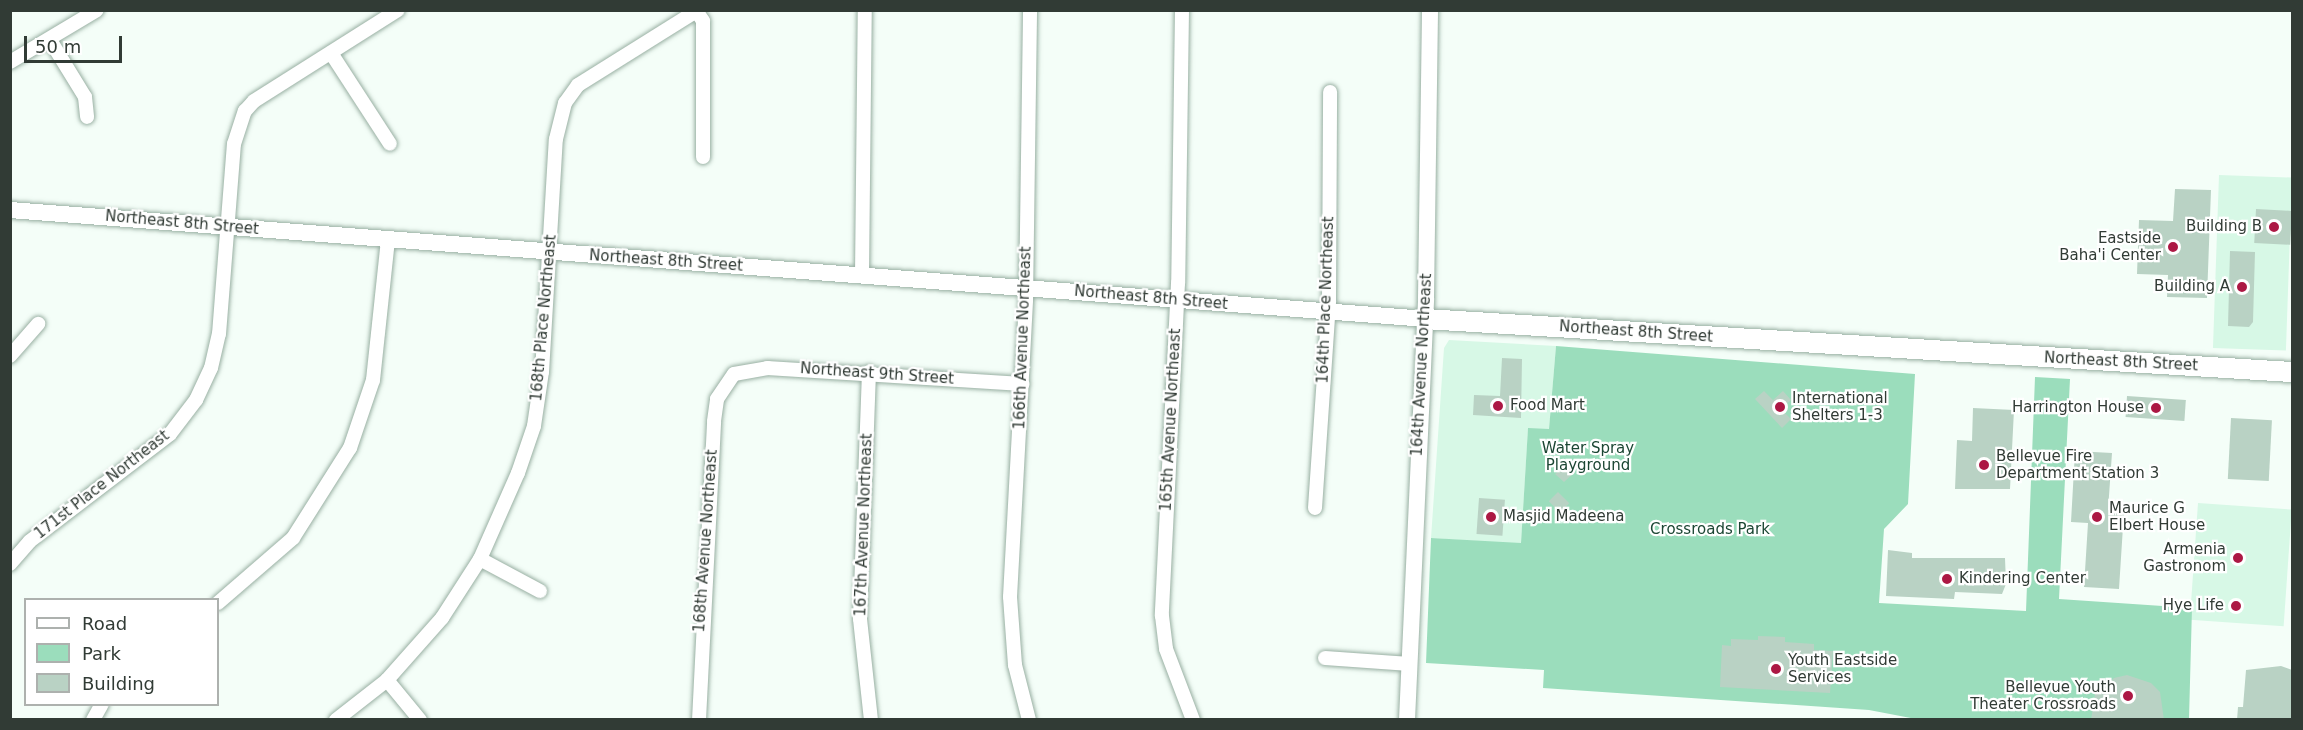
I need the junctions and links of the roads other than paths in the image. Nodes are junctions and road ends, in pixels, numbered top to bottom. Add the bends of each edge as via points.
1 (97, 10) edge
2 (398, 10) edge
3 (865, 10) edge
4 (1030, 10) edge
5 (1182, 10) edge
6 (1430, 10) edge
7 (698, 11) edge
8 (50, 40) junction
9 (331, 53) junction
10 (10, 62) edge
11 (1330, 92) dead end
12 (87, 117) dead end
13 (390, 144) dead end
14 (703, 157) dead end
15 (10, 210) edge
16 (227, 227) junction
17 (388, 239) junction
18 (550, 252) junction
19 (862, 275) junction
20 (1026, 288) junction
21 (1178, 301) junction
22 (1328, 312) junction
23 (1425, 319) junction
24 (38, 324) dead end
25 (10, 356) edge
26 (869, 372) junction
27 (2292, 372) edge
28 (734, 374) joint
29 (1022, 384) junction
30 (1315, 508) dead end
31 (480, 559) junction
32 (10, 564) edge
33 (540, 591) dead end
34 (219, 602) edge
35 (1325, 658) dead end
36 (1410, 664) junction
37 (387, 680) junction
38 (101, 706) edge
39 (699, 717) edge
40 (93, 720) edge
41 (336, 720) edge
42 (420, 720) edge
43 (871, 720) edge
44 (1029, 720) edge
45 (1193, 720) edge
46 (1407, 720) edge

1 - 8 street
2 - 9 street
3 - 19 street
4 - 20 street, 166th Avenue Northeast
5 - 21 street, 165th Avenue Northeast
6 - 23 street, 164th Avenue Northeast
7 - 14 street via 703,21
7 - 18 street, 168th Place Northeast via 578,85 566,102 556,139
8 - 10 street
8 - 12 street via 85,97
9 - 13 street
9 - 16 street, 171st Place Northeast via 254,100 237,124
11 - 22 street, 164th Place Northeast
15 - 16 street, Northeast 8th Street
16 - 17 street, Northeast 8th Street
16 - 32 street, 171st Place Northeast via 219,334 196,400 155,447 30,541
17 - 18 street, Northeast 8th Street
17 - 34 street via 373,380 350,448 293,538
18 - 19 street, Northeast 8th Street
18 - 31 street, 168th Place Northeast via 534,426 506,505
19 - 20 street, Northeast 8th Street
20 - 21 street, Northeast 8th Street
20 - 29 street, 166th Avenue Northeast
21 - 22 street, Northeast 8th Street
21 - 45 street, 165th Avenue Northeast via 1163,583 1166,649
22 - 23 street, Northeast 8th Street
22 - 30 street, 164th Place Northeast
23 - 27 main road, Northeast 8th Street
23 - 36 street, 164th Avenue Northeast
24 - 25 street
26 - 28 street, Northeast 9th Street via 767,368
26 - 29 street, Northeast 9th Street
26 - 43 street, 167th Avenue Northeast via 860,619
28 - 39 street, 168th Avenue Northeast via 717,399 714,421
29 - 44 street, 166th Avenue Northeast via 1010,597 1016,665
31 - 33 street
31 - 37 street, 168th Place Northeast via 442,618
35 - 36 street
36 - 46 street, 164th Avenue Northeast
37 - 41 street, 168th Place Northeast
37 - 42 street
38 - 40 street

